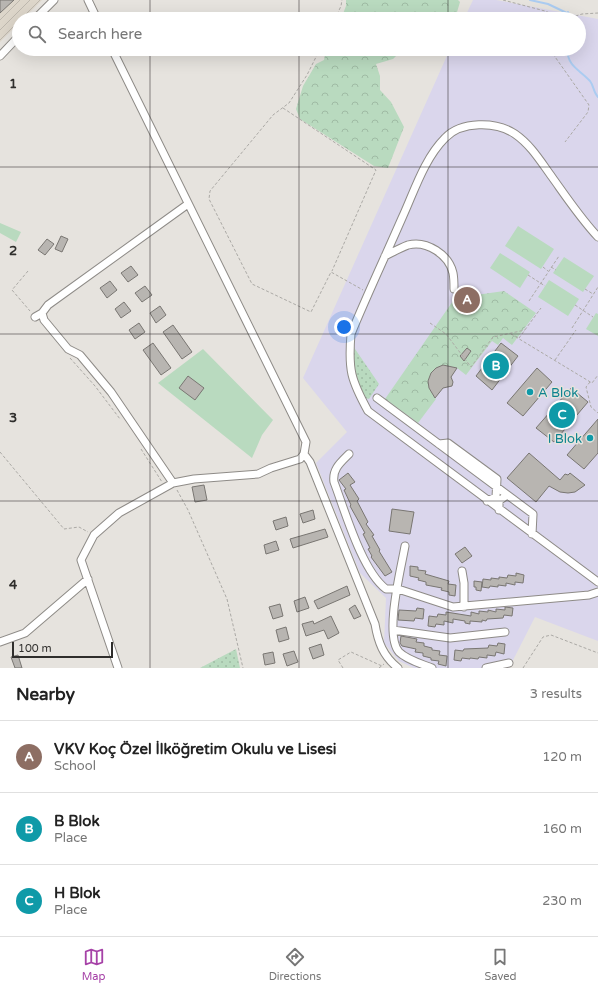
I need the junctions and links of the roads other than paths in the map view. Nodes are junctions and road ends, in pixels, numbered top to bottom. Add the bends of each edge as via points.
1 (54, 0) edge
2 (88, 0) edge
3 (42, 12) edge
4 (94, 12) edge
5 (12, 43) edge
6 (0, 56) edge
7 (115, 56) edge
8 (188, 204) junction
9 (598, 237) edge
10 (385, 256) junction
11 (454, 289) dead end
12 (42, 313) junction
13 (35, 317) road end
14 (377, 398) dead end
15 (304, 454) junction
16 (349, 454) dead end
17 (173, 483) junction
18 (498, 488) junction
19 (507, 495) junction
20 (487, 501) junction
21 (499, 510) junction
22 (532, 534) junction
23 (405, 546) dead end
24 (462, 571) dead end
25 (88, 579) junction
26 (598, 582) edge
27 (398, 589) junction
28 (598, 592) edge
29 (464, 607) junction
30 (393, 630) junction
31 (505, 632) dead end
32 (0, 642) edge
33 (509, 663) dead end
34 (118, 668) edge
35 (398, 668) edge
36 (432, 668) edge
37 (486, 668) edge

1 - 3 street
2 - 4 street
5 - 6 street
7 - 8 street
8 - 12 street via 48,305
8 - 15 street via 306,442
9 - 10 street via 583,221 533,150 515,134 500,128 463,126 445,138 433,153
10 - 11 street via 409,245 432,248 447,260 453,273
10 - 20 street via 351,334 349,360 354,386 368,411
12 - 13 street
12 - 17 street via 44,320 68,349 80,355 111,392
14 - 18 street via 438,444 448,443 497,479
15 - 17 street via 300,459 258,474
15 - 35 street via 310,462 375,624 378,643
16 - 27 street via 336,467 334,482 360,550 373,573 386,589
17 - 25 street via 119,513 94,535 82,560
18 - 19 street
18 - 20 street via 496,497
19 - 21 street via 499,501
19 - 22 street via 533,514
20 - 21 street
21 - 22 street
22 - 26 street
23 - 27 street
24 - 29 street
25 - 32 street via 25,633
25 - 34 street
27 - 29 street via 449,607
27 - 30 street
28 - 29 street
30 - 31 street via 450,638
30 - 36 street via 394,644 402,654
33 - 37 street

